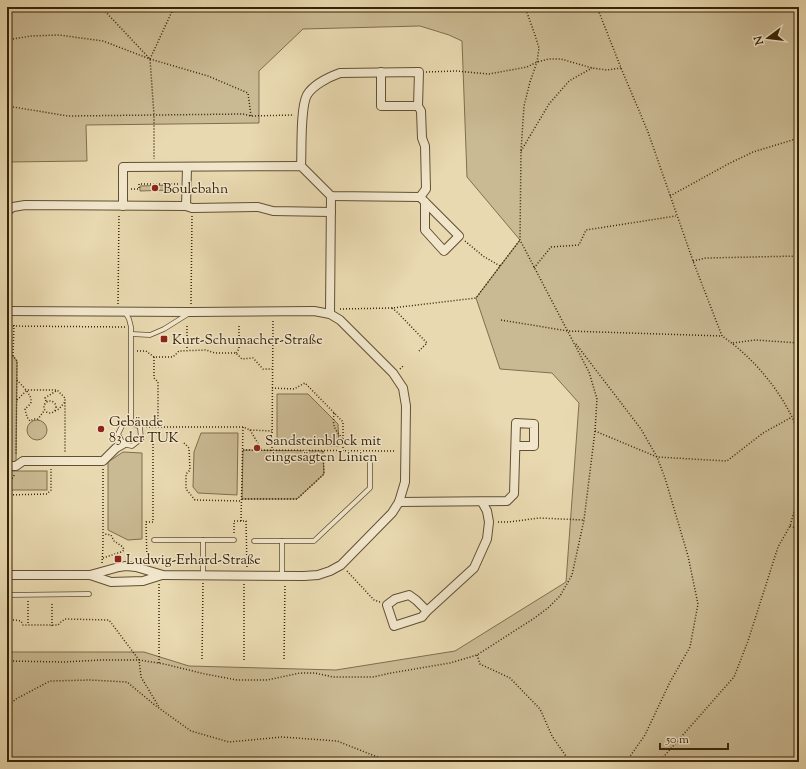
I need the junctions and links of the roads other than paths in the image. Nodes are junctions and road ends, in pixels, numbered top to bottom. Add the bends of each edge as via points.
1 (381, 72) junction
2 (418, 106) junction
3 (301, 166) junction
4 (187, 167) junction
5 (331, 196) junction
6 (422, 200) junction
7 (121, 206) junction
8 (189, 207) junction
9 (7, 211) edge
10 (331, 212) junction
11 (7, 311) edge
12 (125, 312) junction
13 (190, 312) junction
14 (330, 314) junction
15 (132, 334) junction
16 (131, 422) junction
17 (123, 444) junction
18 (516, 446) dead end
19 (370, 461) dead end
20 (7, 466) edge
21 (399, 502) junction
22 (482, 502) junction
23 (154, 540) dead end
24 (203, 540) junction
25 (234, 540) road end
26 (254, 541) dead end
27 (282, 541) junction
28 (7, 575) edge
29 (90, 575) junction
30 (163, 575) junction
31 (203, 575) junction
32 (284, 576) junction
33 (89, 594) dead end
34 (7, 595) edge
35 (427, 611) junction

1 - 2 street via 381,106
1 - 2 street via 419,72
1 - 3 street via 340,73 317,85 307,94 303,115
2 - 6 street via 421,111 422,138 425,146 426,190
3 - 4 street
3 - 5 street
4 - 7 street via 124,167
4 - 8 street
5 - 6 street
5 - 10 street
6 - 6 street via 459,236 444,250 425,230
7 - 8 street
7 - 9 street via 24,205
8 - 10 street via 258,207 273,211
10 - 14 street
11 - 12 street
12 - 13 street
12 - 15 lane
13 - 14 street via 314,311
13 - 15 lane via 150,335
14 - 21 street via 340,320 393,373 402,388 406,406 406,451 405,482
15 - 16 lane
16 - 17 lane via 123,424 118,434
16 - 17 lane via 140,427 141,439 132,446
17 - 20 street via 103,461 22,461 16,466
18 - 22 street via 514,494 507,501
19 - 27 lane via 370,488 314,541
21 - 22 street
21 - 32 street via 392,513 341,565 318,575
22 - 35 street via 490,522 487,539 474,568
23 - 24 lane
24 - 25 lane
24 - 31 lane
26 - 27 lane
27 - 32 lane
28 - 29 street
29 - 30 street via 111,582 143,582
29 - 30 street via 126,566
30 - 31 street
31 - 32 street
33 - 34 lane
35 - 35 street via 409,596 395,599 387,605 394,626 422,617

